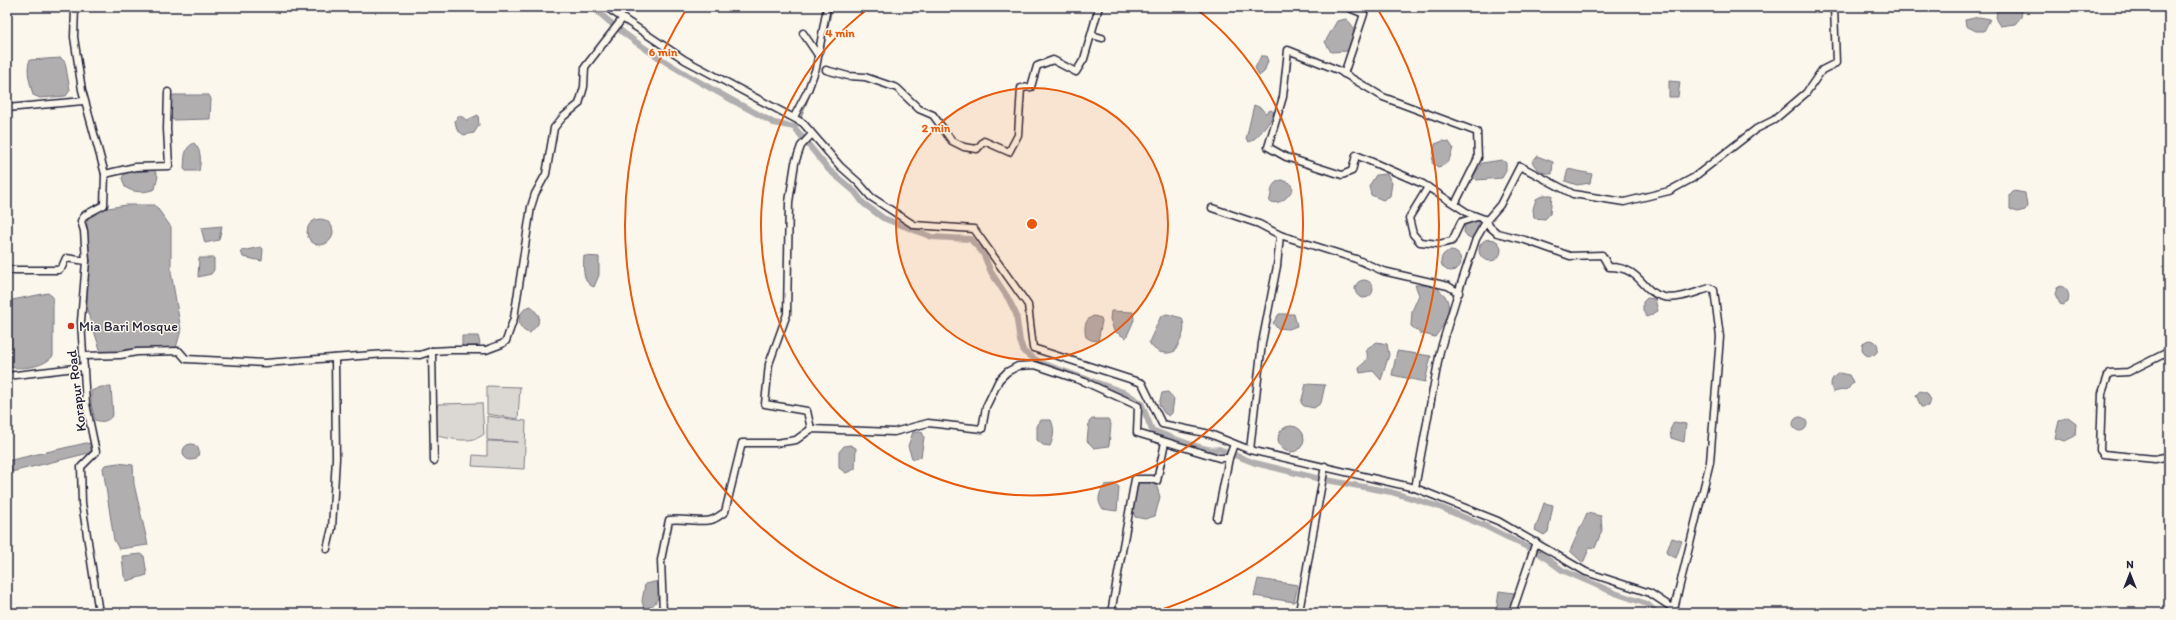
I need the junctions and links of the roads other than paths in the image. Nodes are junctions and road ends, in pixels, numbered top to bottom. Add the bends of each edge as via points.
1 (75, 7) edge
2 (606, 7) edge
3 (827, 7) edge
4 (1099, 7) edge
5 (1347, 7) edge
6 (1834, 7) edge
7 (621, 21) junction
8 (803, 33) dead end
9 (1092, 35) junction
10 (1102, 38) dead end
11 (818, 55) junction
12 (826, 70) dead end
13 (1344, 74) junction
14 (168, 92) dead end
15 (83, 101) junction
16 (7, 108) edge
17 (794, 117) junction
18 (811, 136) junction
19 (105, 174) junction
20 (1428, 187) junction
21 (1455, 204) junction
22 (1212, 208) dead end
23 (1478, 217) junction
24 (1487, 220) junction
25 (1280, 235) junction
26 (86, 261) junction
27 (7, 270) edge
28 (1459, 293) junction
29 (2169, 341) edge
30 (432, 351) junction
31 (84, 356) junction
32 (335, 358) junction
33 (84, 368) junction
34 (7, 376) edge
35 (811, 429) junction
36 (1165, 442) junction
37 (1234, 445) junction
38 (1250, 450) junction
39 (2169, 456) edge
40 (1229, 458) junction
41 (434, 461) dead end
42 (1325, 466) junction
43 (1415, 488) junction
44 (1217, 518) dead end
45 (1535, 544) junction
46 (327, 549) dead end
47 (1672, 611) edge
48 (99, 613) edge
49 (663, 613) edge
50 (1111, 613) edge
51 (1304, 613) edge
52 (1512, 613) edge
53 (1680, 613) edge

1 - 15 street, Korapur Road via 74,37
2 - 7 street
3 - 11 street
4 - 9 street
5 - 13 street via 1364,14
6 - 24 street via 1836,63 1822,70 1797,102 1774,120 1756,129 1693,178 1669,191 1624,202 1573,194 1520,166 1500,205
7 - 17 street via 685,60
7 - 30 street via 585,67 584,88 579,104 554,128 546,174 531,207 521,266 520,289 506,341 486,350
8 - 11 street
9 - 10 street
9 - 12 street via 1076,72 1053,60 1037,66 1031,87 1021,88 1018,134 1009,152 984,141 977,149 964,147 952,141 933,115 919,109 897,88 865,77 848,76
11 - 17 street via 808,90
13 - 20 street via 1288,50 1288,70 1283,97 1268,147 1286,157 1342,175 1352,171 1356,155
13 - 21 street via 1384,97 1477,132 1478,158
14 - 19 street via 169,166 135,167
15 - 16 street
15 - 19 street, Korapur Road
17 - 18 street via 803,123
18 - 35 street via 802,146 795,163 789,202 787,314 769,364 765,404 807,411
18 - 37 street via 871,197 914,225 974,230 1028,305 1033,348 1142,383 1162,424 1210,434
19 - 26 street, Korapur Road via 104,205 85,215 81,221
20 - 21 street
20 - 23 street via 1409,218 1413,234 1420,242 1439,244 1452,241 1462,222 1468,218
21 - 23 street
22 - 25 street via 1259,224
23 - 24 street
24 - 28 street via 1476,239
24 - 47 street via 1489,226 1497,233 1570,256 1602,256 1609,267 1623,267 1635,273 1649,289 1663,297 1676,298 1710,288 1714,290 1720,337 1710,462
25 - 28 street via 1356,259 1383,271 1448,286
25 - 38 street via 1277,266 1262,343
26 - 27 street via 66,258 58,270
26 - 31 street, Korapur Road via 81,321
28 - 43 street via 1440,351
29 - 39 street via 2166,353 2128,372 2109,373 2102,394 2100,450 2103,454 2155,459
30 - 32 street via 420,355 386,354
30 - 41 street
31 - 32 street via 179,351 186,359 265,363
31 - 33 street, Korapur Road
32 - 46 street via 336,458 332,528
33 - 34 street
33 - 48 street, Korapur Road via 86,404 96,452 81,467 82,503
35 - 36 street via 894,432 928,423 982,429 986,408 999,380 1018,366 1035,365 1084,382 1138,406 1137,433
35 - 49 street via 796,440 742,443 725,512 713,520 670,520 661,560
36 - 40 street via 1219,458
36 - 50 street via 1157,481 1135,479
37 - 38 street
37 - 40 street
38 - 42 street
40 - 44 street
42 - 43 street
42 - 51 street via 1299,612
43 - 45 street via 1498,521
45 - 47 street via 1586,572 1650,593
45 - 52 street
47 - 53 street

